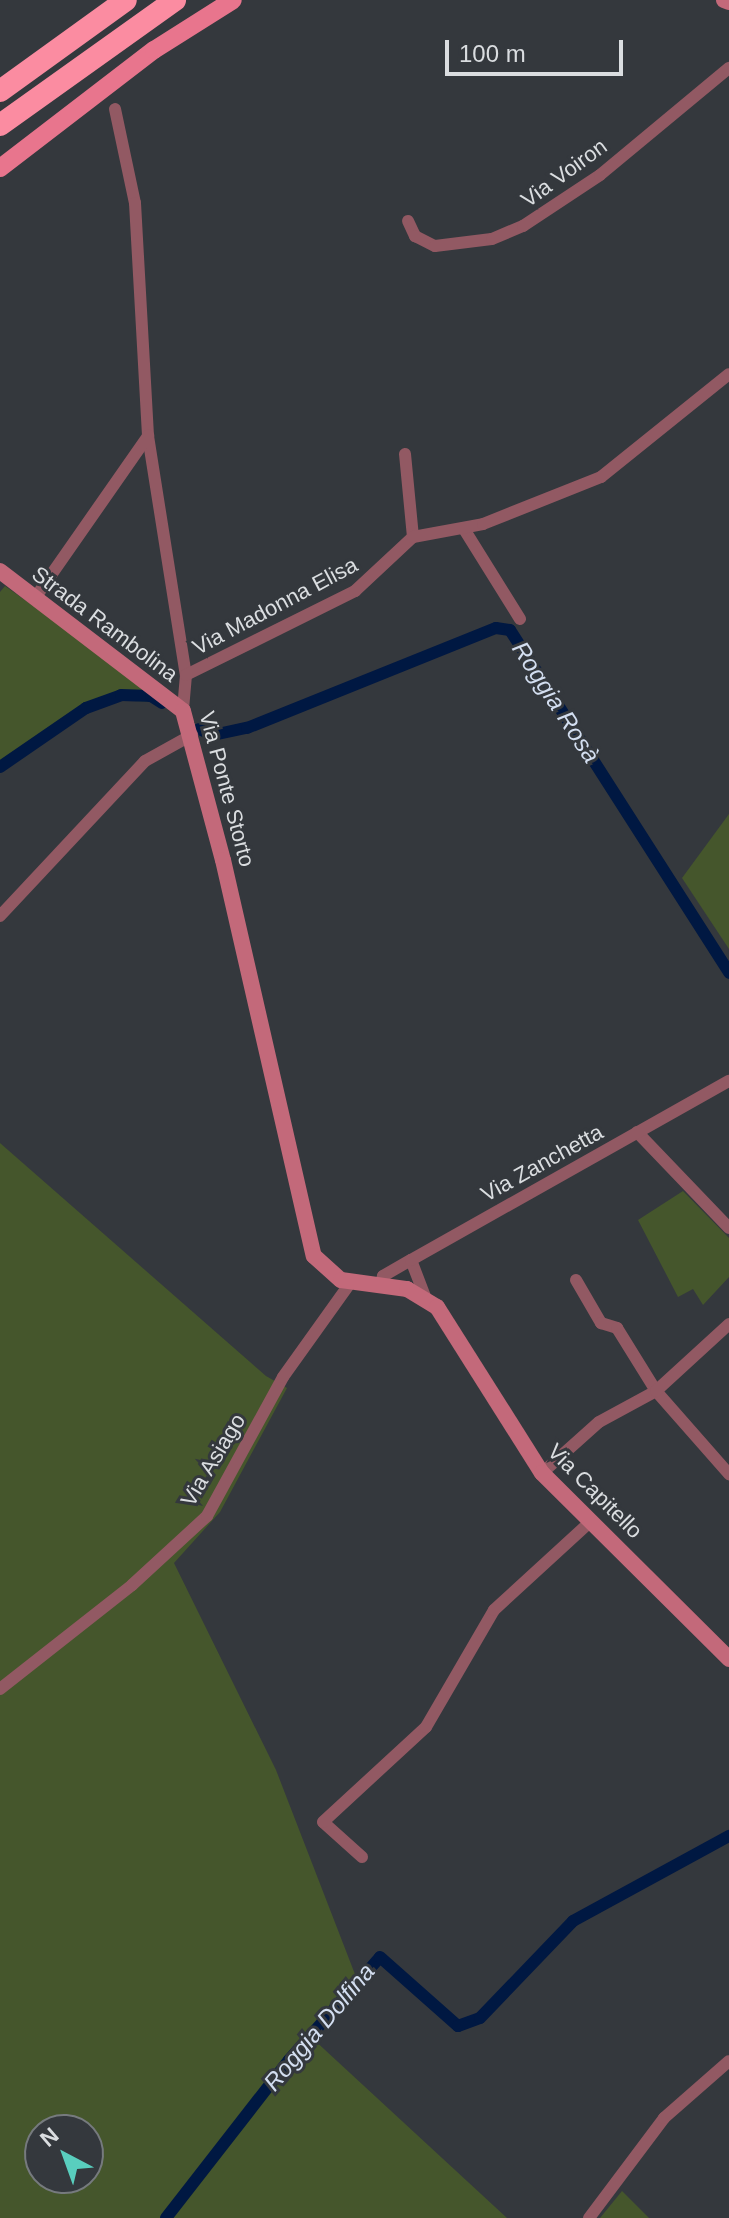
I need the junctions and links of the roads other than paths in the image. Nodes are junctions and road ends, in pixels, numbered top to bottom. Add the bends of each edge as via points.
1 (126, 0) edge
2 (175, 0) edge
3 (233, 0) edge
4 (729, 68) edge
5 (0, 91) edge
6 (115, 109) dead end
7 (0, 125) edge
8 (0, 168) edge
9 (408, 221) dead end
10 (729, 374) edge
11 (148, 436) junction
12 (405, 454) dead end
13 (464, 529) junction
14 (413, 537) junction
15 (0, 571) edge
16 (35, 598) junction
17 (520, 619) dead end
18 (186, 675) junction
19 (183, 711) junction
20 (192, 735) junction
21 (0, 916) edge
22 (729, 1081) edge
23 (637, 1132) junction
24 (729, 1228) edge
25 (411, 1260) junction
26 (576, 1280) dead end
27 (351, 1282) junction
28 (381, 1284) junction
29 (425, 1297) junction
30 (729, 1324) edge
31 (656, 1391) junction
32 (542, 1473) junction
33 (729, 1474) edge
34 (590, 1522) junction
35 (729, 1659) edge
36 (0, 1689) edge
37 (362, 1857) dead end
38 (729, 2061) edge
39 (589, 2218) edge

1 - 5 highway
2 - 7 highway
3 - 8 main road via 154,50
4 - 9 street, Via Voiron via 600,175 523,226 492,239 435,246 415,236
6 - 11 street, Via Ponte Storto via 135,203
10 - 13 street via 601,477
11 - 16 street
11 - 18 street, Via Ponte Storto
12 - 14 street
13 - 14 street
13 - 17 street
14 - 18 street, Via Madonna Elisa via 355,591
15 - 16 street, Strada Rambolina
16 - 19 street, Strada Rambolina
18 - 19 street, Via Ponte Storto
19 - 20 street, Via Ponte Storto
20 - 21 street via 145,761
20 - 27 street, Via Ponte Storto via 306,1236 314,1256
22 - 23 street, Via Zanchetta
23 - 24 street
23 - 25 street, Via Zanchetta
25 - 28 street, Via Zanchetta via 383,1276
25 - 29 street, Via Capitello
26 - 31 street via 601,1323 617,1328
27 - 28 street, Via Ponte Storto
27 - 36 street, Via Asiago via 283,1377 207,1516 132,1585
28 - 29 street
29 - 32 street, Via Capitello via 451,1324
30 - 31 street
31 - 32 street via 599,1422
31 - 33 street
32 - 34 street, Via Capitello
34 - 35 street, Via Capitello via 670,1595
34 - 37 street via 494,1610 426,1727 323,1822
38 - 39 street via 664,2118

